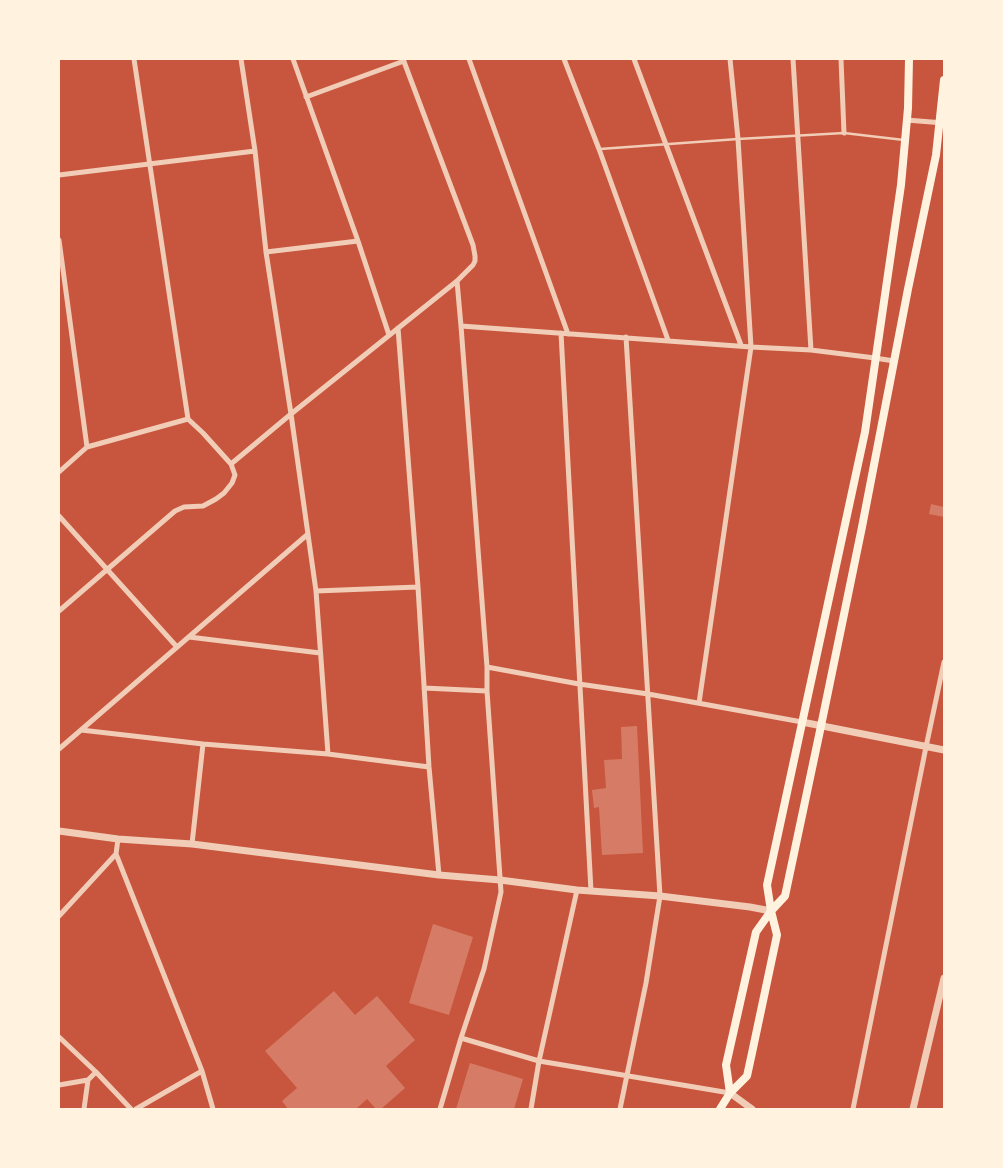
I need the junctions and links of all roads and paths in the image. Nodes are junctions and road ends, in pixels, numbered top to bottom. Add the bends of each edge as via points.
1 (134, 59) edge
2 (242, 59) edge
3 (293, 59) edge
4 (469, 59) edge
5 (564, 59) edge
6 (634, 59) edge
7 (726, 59) edge
8 (730, 59) edge
9 (793, 59) edge
10 (840, 59) edge
11 (909, 59) edge
12 (404, 60) edge
13 (730, 72) junction
14 (944, 80) edge
15 (306, 97) junction
16 (906, 120) junction
17 (942, 123) edge
18 (844, 134) junction
19 (798, 136) junction
20 (738, 139) junction
21 (904, 140) junction
22 (667, 145) junction
23 (599, 149) junction
24 (255, 151) junction
25 (151, 164) junction
26 (59, 176) edge
27 (59, 240) edge
28 (358, 241) junction
29 (266, 252) junction
30 (457, 281) junction
31 (461, 326) junction
32 (398, 328) junction
33 (561, 333) junction
34 (568, 334) junction
35 (389, 335) junction
36 (626, 338) junction
37 (668, 340) junction
38 (741, 345) junction
39 (752, 347) junction
40 (811, 350) junction
41 (876, 358) junction
42 (894, 361) junction
43 (291, 414) junction
44 (188, 419) junction
45 (87, 447) junction
46 (231, 464) junction
47 (59, 472) edge
48 (59, 516) edge
49 (308, 534) junction
50 (107, 568) junction
51 (418, 587) junction
52 (316, 590) junction
53 (59, 611) edge
54 (189, 637) junction
55 (177, 647) junction
56 (320, 653) junction
57 (944, 662) edge
58 (487, 667) junction
59 (579, 684) junction
60 (424, 688) junction
61 (487, 691) junction
62 (648, 694) junction
63 (699, 703) junction
64 (802, 722) junction
65 (821, 726) junction
66 (81, 730) junction
67 (203, 744) junction
68 (926, 747) junction
69 (59, 749) edge
70 (944, 750) edge
71 (328, 754) junction
72 (429, 767) junction
73 (59, 831) edge
74 (118, 839) junction
75 (192, 844) junction
76 (116, 854) junction
77 (439, 874) junction
78 (500, 880) junction
79 (577, 890) junction
80 (591, 891) junction
81 (660, 896) junction
82 (771, 911) junction
83 (59, 916) edge
84 (944, 978) edge
85 (59, 1038) edge
86 (460, 1038) junction
87 (539, 1061) junction
88 (202, 1071) junction
89 (96, 1072) junction
90 (626, 1076) junction
91 (88, 1080) junction
92 (59, 1085) edge
93 (730, 1093) junction
94 (84, 1109) edge
95 (131, 1109) edge
96 (136, 1109) edge
97 (213, 1109) edge
98 (440, 1109) edge
99 (531, 1109) edge
100 (620, 1109) edge
101 (720, 1109) edge
102 (752, 1109) edge
103 (852, 1109) edge
104 (913, 1109) edge

1 - 25 street
2 - 24 street
3 - 15 street
4 - 34 street
5 - 23 street
6 - 22 street
7 - 13 street
8 - 13 street
9 - 19 street
10 - 18 street
11 - 16 main road
12 - 15 street
12 - 30 street via 474,250 473,265
13 - 20 street
14 - 17 main road
15 - 28 street
16 - 17 street
16 - 21 main road
17 - 42 main road
18 - 19 lane
18 - 21 lane
19 - 20 lane
19 - 40 street
20 - 22 lane
20 - 39 street
21 - 41 main road
22 - 23 lane
22 - 38 street
23 - 37 street
24 - 25 street
24 - 29 street
25 - 26 street
25 - 44 street
27 - 45 street
28 - 29 street
28 - 35 street
29 - 43 street
30 - 31 street
30 - 32 street
31 - 33 street
31 - 58 street
32 - 35 street
32 - 51 street
33 - 34 street
33 - 59 street
34 - 36 street
35 - 43 street
36 - 37 street
36 - 62 street
37 - 38 street
38 - 39 street
39 - 40 street
39 - 63 street
40 - 41 street
41 - 42 street
41 - 64 main road via 864,432
42 - 65 main road
43 - 46 street
43 - 49 street
44 - 45 street
44 - 46 street
45 - 47 street
46 - 50 street via 235,475 224,493 203,506 175,511
48 - 50 street
49 - 52 street
49 - 54 street
50 - 53 street
50 - 55 street
51 - 52 street
51 - 60 street
52 - 56 street
54 - 55 street
54 - 56 street
55 - 66 street
56 - 71 street
57 - 68 street
58 - 59 street
58 - 61 street
59 - 62 street
59 - 80 street
60 - 61 street
60 - 72 street
61 - 78 street
62 - 63 street
62 - 81 street
63 - 64 street
64 - 65 street
64 - 82 main road via 766,885
65 - 68 street
65 - 82 main road via 785,896
66 - 67 street
66 - 69 street
67 - 71 street
67 - 75 street
68 - 70 street
68 - 103 street
71 - 72 street
72 - 77 street
73 - 74 street
74 - 75 street
74 - 76 street
75 - 77 street
76 - 83 street
76 - 88 street
77 - 78 street
78 - 79 street
78 - 86 street via 501,892 484,968
79 - 80 street
79 - 87 street
80 - 81 street
81 - 82 street
81 - 90 street
82 - 93 main road via 756,932 726,1065
82 - 93 main road via 777,935 747,1076
84 - 104 street
85 - 89 street
86 - 87 street
86 - 98 street
87 - 90 street
87 - 99 street
88 - 96 street
88 - 97 street
89 - 91 street
89 - 95 street
90 - 93 street
90 - 100 street
91 - 92 street
91 - 94 street
93 - 101 main road
93 - 102 street

